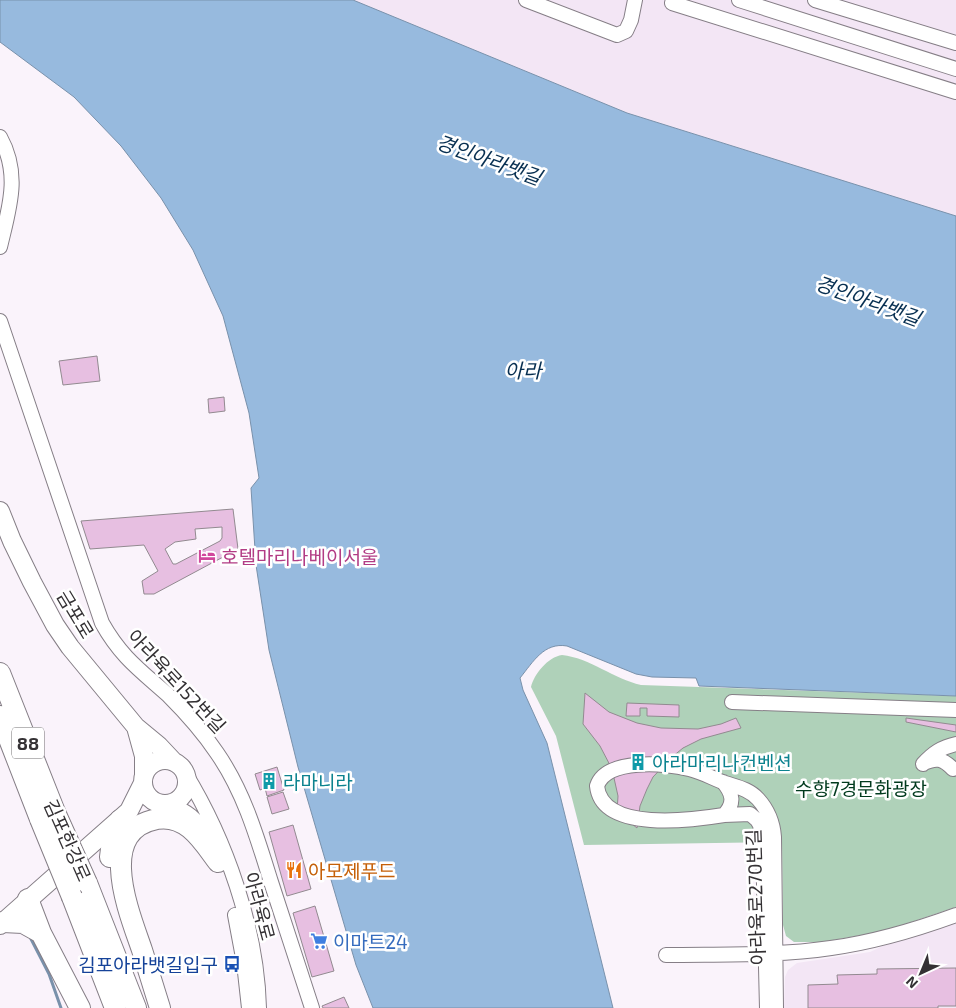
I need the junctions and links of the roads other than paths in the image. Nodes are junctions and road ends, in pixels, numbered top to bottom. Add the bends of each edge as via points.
1 (526, 0) edge
2 (635, 0) edge
3 (738, 0) edge
4 (815, 0) edge
5 (672, 2) edge
6 (956, 43) edge
7 (956, 69) edge
8 (956, 92) edge
9 (0, 137) edge
10 (0, 247) edge
11 (0, 320) edge
12 (0, 511) edge
13 (0, 673) edge
14 (732, 702) dead end
15 (956, 710) edge
16 (0, 716) edge
17 (136, 727) junction
18 (956, 744) edge
19 (955, 766) edge
20 (180, 767) junction
21 (143, 779) junction
22 (723, 782) junction
23 (751, 792) junction
24 (163, 803) junction
25 (750, 814) junction
26 (48, 815) junction
27 (724, 815) junction
28 (124, 816) junction
29 (768, 832) junction
30 (218, 862) junction
31 (28, 900) junction
32 (125, 900) junction
33 (956, 915) edge
34 (2, 924) edge
35 (41, 933) junction
36 (771, 953) junction
37 (666, 955) dead end
38 (80, 1008) edge
39 (115, 1008) edge
40 (136, 1008) edge
41 (160, 1008) edge
42 (249, 1008) edge
43 (259, 1008) edge
44 (312, 1008) edge
45 (767, 1008) edge
46 (776, 1008) edge

1 - 2 street via 617,35 629,26
3 - 7 street
4 - 6 street
5 - 8 street
9 - 10 street via 9,157 12,178
11 - 44 street, 아라육로152번길 via 102,623 128,660 197,726 236,784 254,828
12 - 17 main road, 금포로 via 55,625
13 - 26 highway, 김포한강로 / 88
14 - 15 street
16 - 26 highway, 김포한강로 / 88
17 - 20 main road
17 - 21 main road via 144,756
18 - 19 street via 936,752 923,764 939,759
20 - 21 main road via 167,760 153,763
20 - 24 main road via 187,780 183,794
20 - 43 street, 아라육로 via 210,818 231,872 256,969
21 - 24 main road via 148,796
21 - 28 main road
22 - 23 street
22 - 27 street via 731,793 732,801
22 - 27 street, 아라육로270번길 via 687,768 648,765 615,770 604,775 597,786 605,805 624,815 669,821
23 - 25 street via 744,803
23 - 29 street, 아라육로270번길 via 768,813
24 - 28 main road via 145,806
24 - 30 street, 아라육로 via 190,814 203,828
25 - 27 street, 아라육로270번길
25 - 29 street, 아라육로270번길
26 - 39 highway, 김포한강로 / 88, bridge via 72,897
26 - 40 highway, 김포한강로 / 88, bridge via 87,883
28 - 31 main road
28 - 32 highway via 111,846 110,865
29 - 36 street, 아라육로270번길
30 - 32 highway via 187,825 166,818 148,822 130,834 122,850
30 - 42 street, 아라육로 via 229,892 240,942
31 - 34 main road
31 - 35 highway
32 - 41 highway
33 - 36 street via 862,943
34 - 35 highway via 23,923
35 - 38 highway
36 - 37 street
36 - 45 street, 아라육로270번길
36 - 46 street, 아라육로270번길

